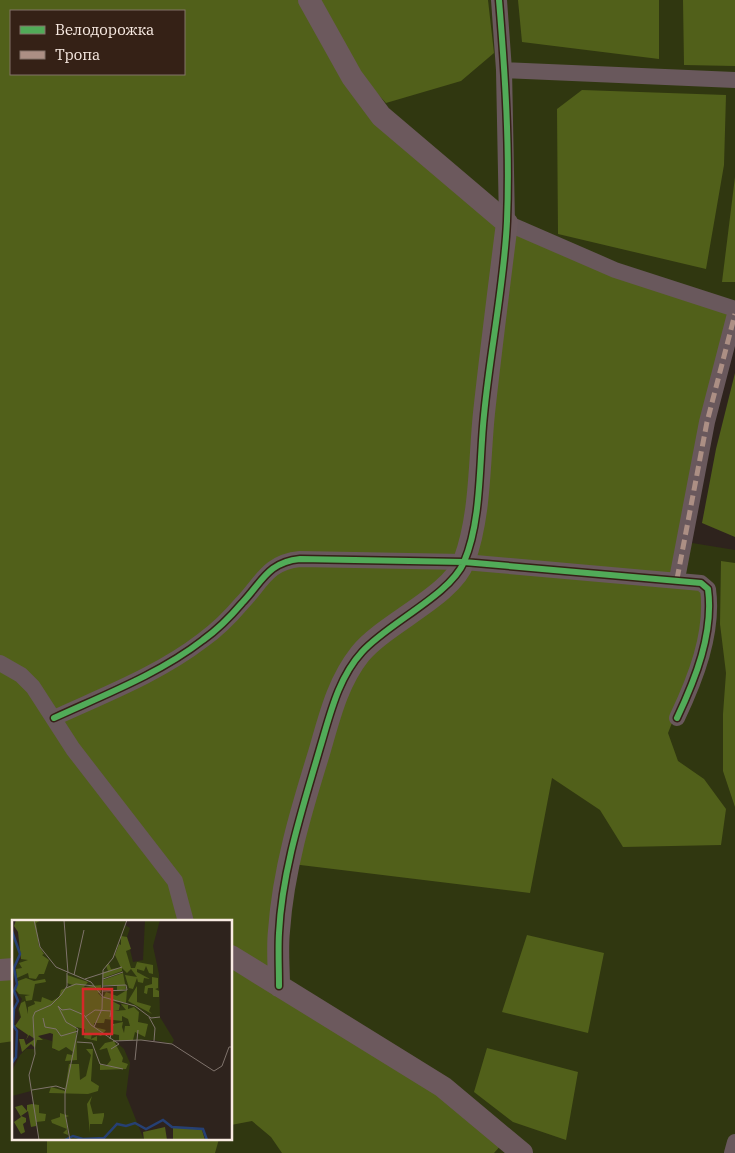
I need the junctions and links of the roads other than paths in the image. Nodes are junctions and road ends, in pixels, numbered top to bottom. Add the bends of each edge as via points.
1 (309, 0) edge
2 (499, 0) edge
3 (504, 70) junction
4 (735, 80) edge
5 (507, 223) junction
6 (735, 309) edge
7 (735, 314) edge
8 (464, 562) junction
9 (677, 579) junction
10 (0, 664) edge
11 (54, 718) junction
12 (676, 718) dead end
13 (185, 920) edge
14 (232, 957) edge
15 (279, 986) junction
16 (735, 1142) edge
17 (522, 1153) edge
18 (732, 1153) edge

1 - 5 street via 352,77 381,116
2 - 3 street
3 - 4 street
3 - 5 street
5 - 6 street via 615,270
5 - 8 street via 484,413 475,520
7 - 9 street via 707,422
8 - 9 street
8 - 11 street via 286,560 274,566 242,604 203,640 127,684
8 - 15 street via 454,578 378,636 360,654 344,678 331,710 286,873 279,932
9 - 12 street via 706,586 709,614 696,670
10 - 11 street via 21,675 33,687
11 - 13 street via 174,881
14 - 15 street
15 - 17 street via 443,1087
16 - 18 street

